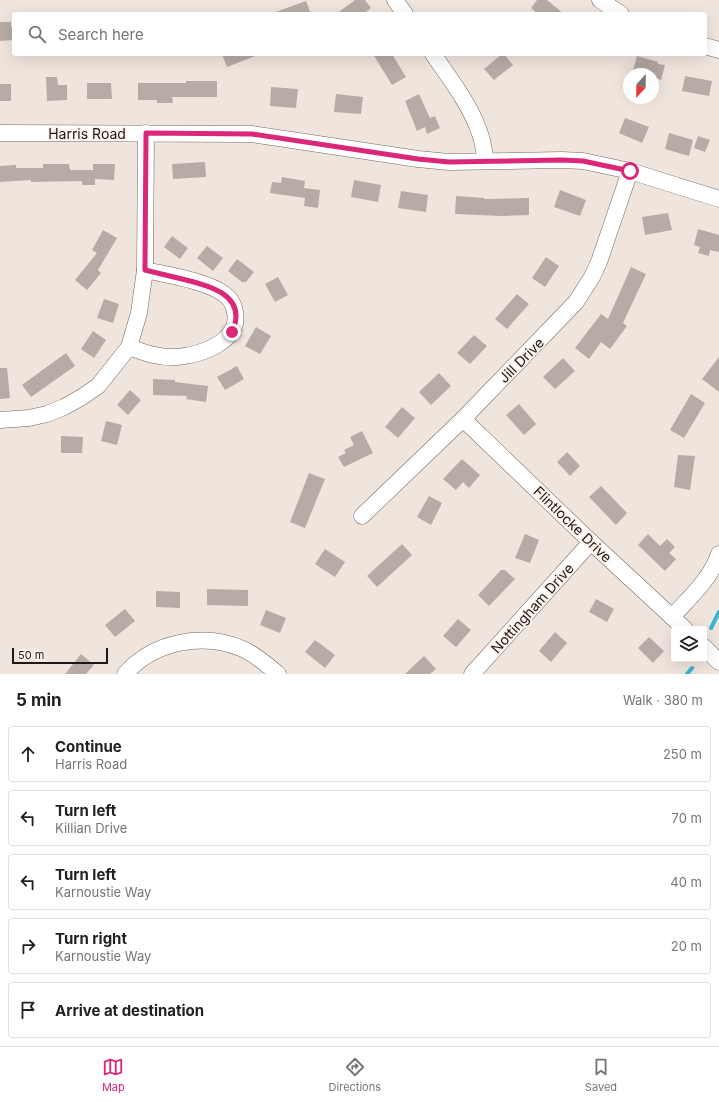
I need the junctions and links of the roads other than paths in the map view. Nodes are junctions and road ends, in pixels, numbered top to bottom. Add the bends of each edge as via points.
1 (395, 0) edge
2 (600, 0) edge
3 (404, 12) edge
4 (619, 12) edge
5 (707, 47) edge
6 (719, 50) edge
7 (434, 56) edge
8 (0, 133) edge
9 (146, 133) junction
10 (486, 161) junction
11 (630, 171) junction
12 (719, 199) edge
13 (145, 270) junction
14 (129, 347) junction
15 (462, 418) junction
16 (0, 420) edge
17 (362, 516) dead end
18 (591, 542) junction
19 (719, 554) edge
20 (672, 617) junction
21 (682, 626) edge
22 (707, 650) edge
23 (719, 662) edge
24 (125, 674) edge
25 (278, 674) edge
26 (472, 674) edge

1 - 3 street
2 - 4 street
5 - 6 street
7 - 10 street via 475,121
8 - 9 street, Harris Road
9 - 10 street, Harris Road via 252,134 418,159 449,162
9 - 13 street
10 - 11 street, Harris Road via 583,161
11 - 12 street, Harris Road
11 - 15 street, Jill Drive via 599,262 576,302
13 - 14 street via 139,313
13 - 14 street via 202,284 224,294 232,303 236,314 234,326 224,341 204,350 177,357 146,354
14 - 16 street via 98,386 82,397 47,414
15 - 17 street, Jill Drive
15 - 18 street, Flintlocke Drive
18 - 20 street, Flintlocke Drive
18 - 26 street, Nottingham Drive
19 - 20 street via 708,577
20 - 21 street, Flintlocke Drive
22 - 23 street
24 - 25 street via 159,649 174,644 208,641 228,643 244,650

